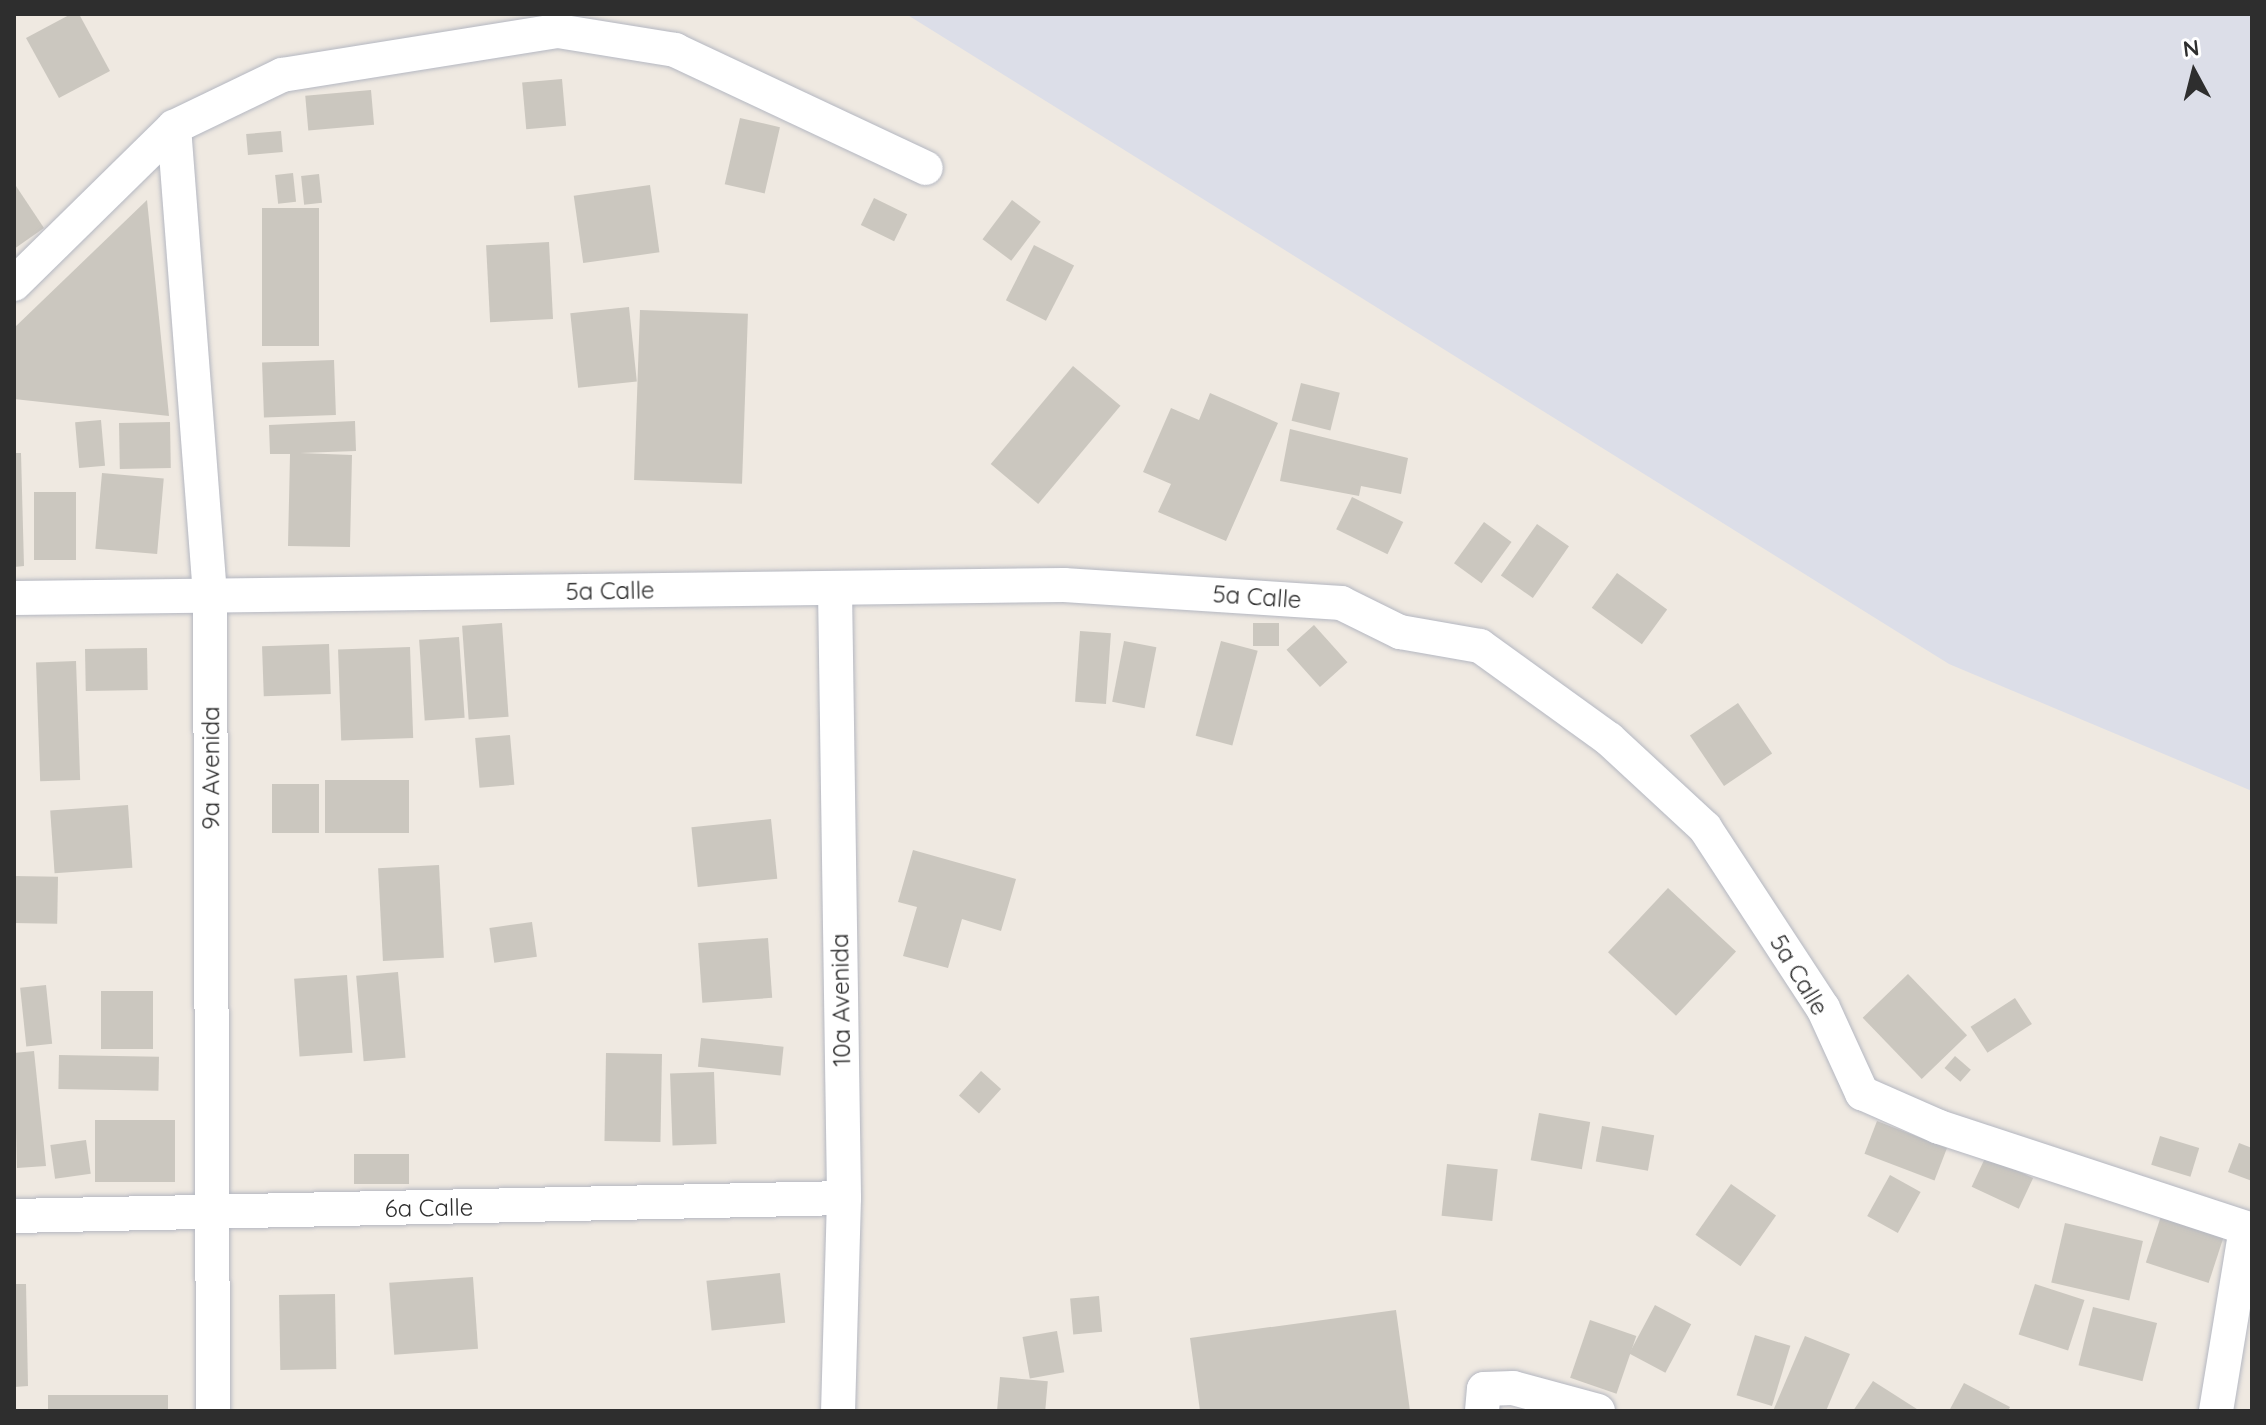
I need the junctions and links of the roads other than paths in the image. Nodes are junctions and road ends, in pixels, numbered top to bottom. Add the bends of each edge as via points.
1 (174, 127) junction
2 (926, 168) dead end
3 (14, 284) edge
4 (835, 589) junction
5 (210, 595) junction
6 (14, 598) edge
7 (844, 1198) junction
8 (212, 1212) junction
9 (14, 1216) edge
10 (2249, 1229) edge
11 (213, 1411) edge
12 (838, 1411) edge
13 (1482, 1411) edge
14 (1598, 1411) edge
15 (2216, 1411) edge

1 - 2 street via 282,75 558,31 675,50
1 - 3 street
1 - 5 street, 9a Avenida
4 - 5 street, 5a Calle
4 - 7 street, 10a Avenida
4 - 10 street, 5a Calle via 1064,585 1341,603 1400,632 1480,646 1609,739 1705,828 1823,1008 1862,1093 1939,1127
5 - 6 street, 5a Calle
5 - 8 street, 9a Avenida
7 - 8 street, 6a Calle
7 - 12 street, 10a Avenida
8 - 9 street, 6a Calle
8 - 11 street, 9a Avenida
10 - 15 street
13 - 14 street via 1484,1389 1513,1388

